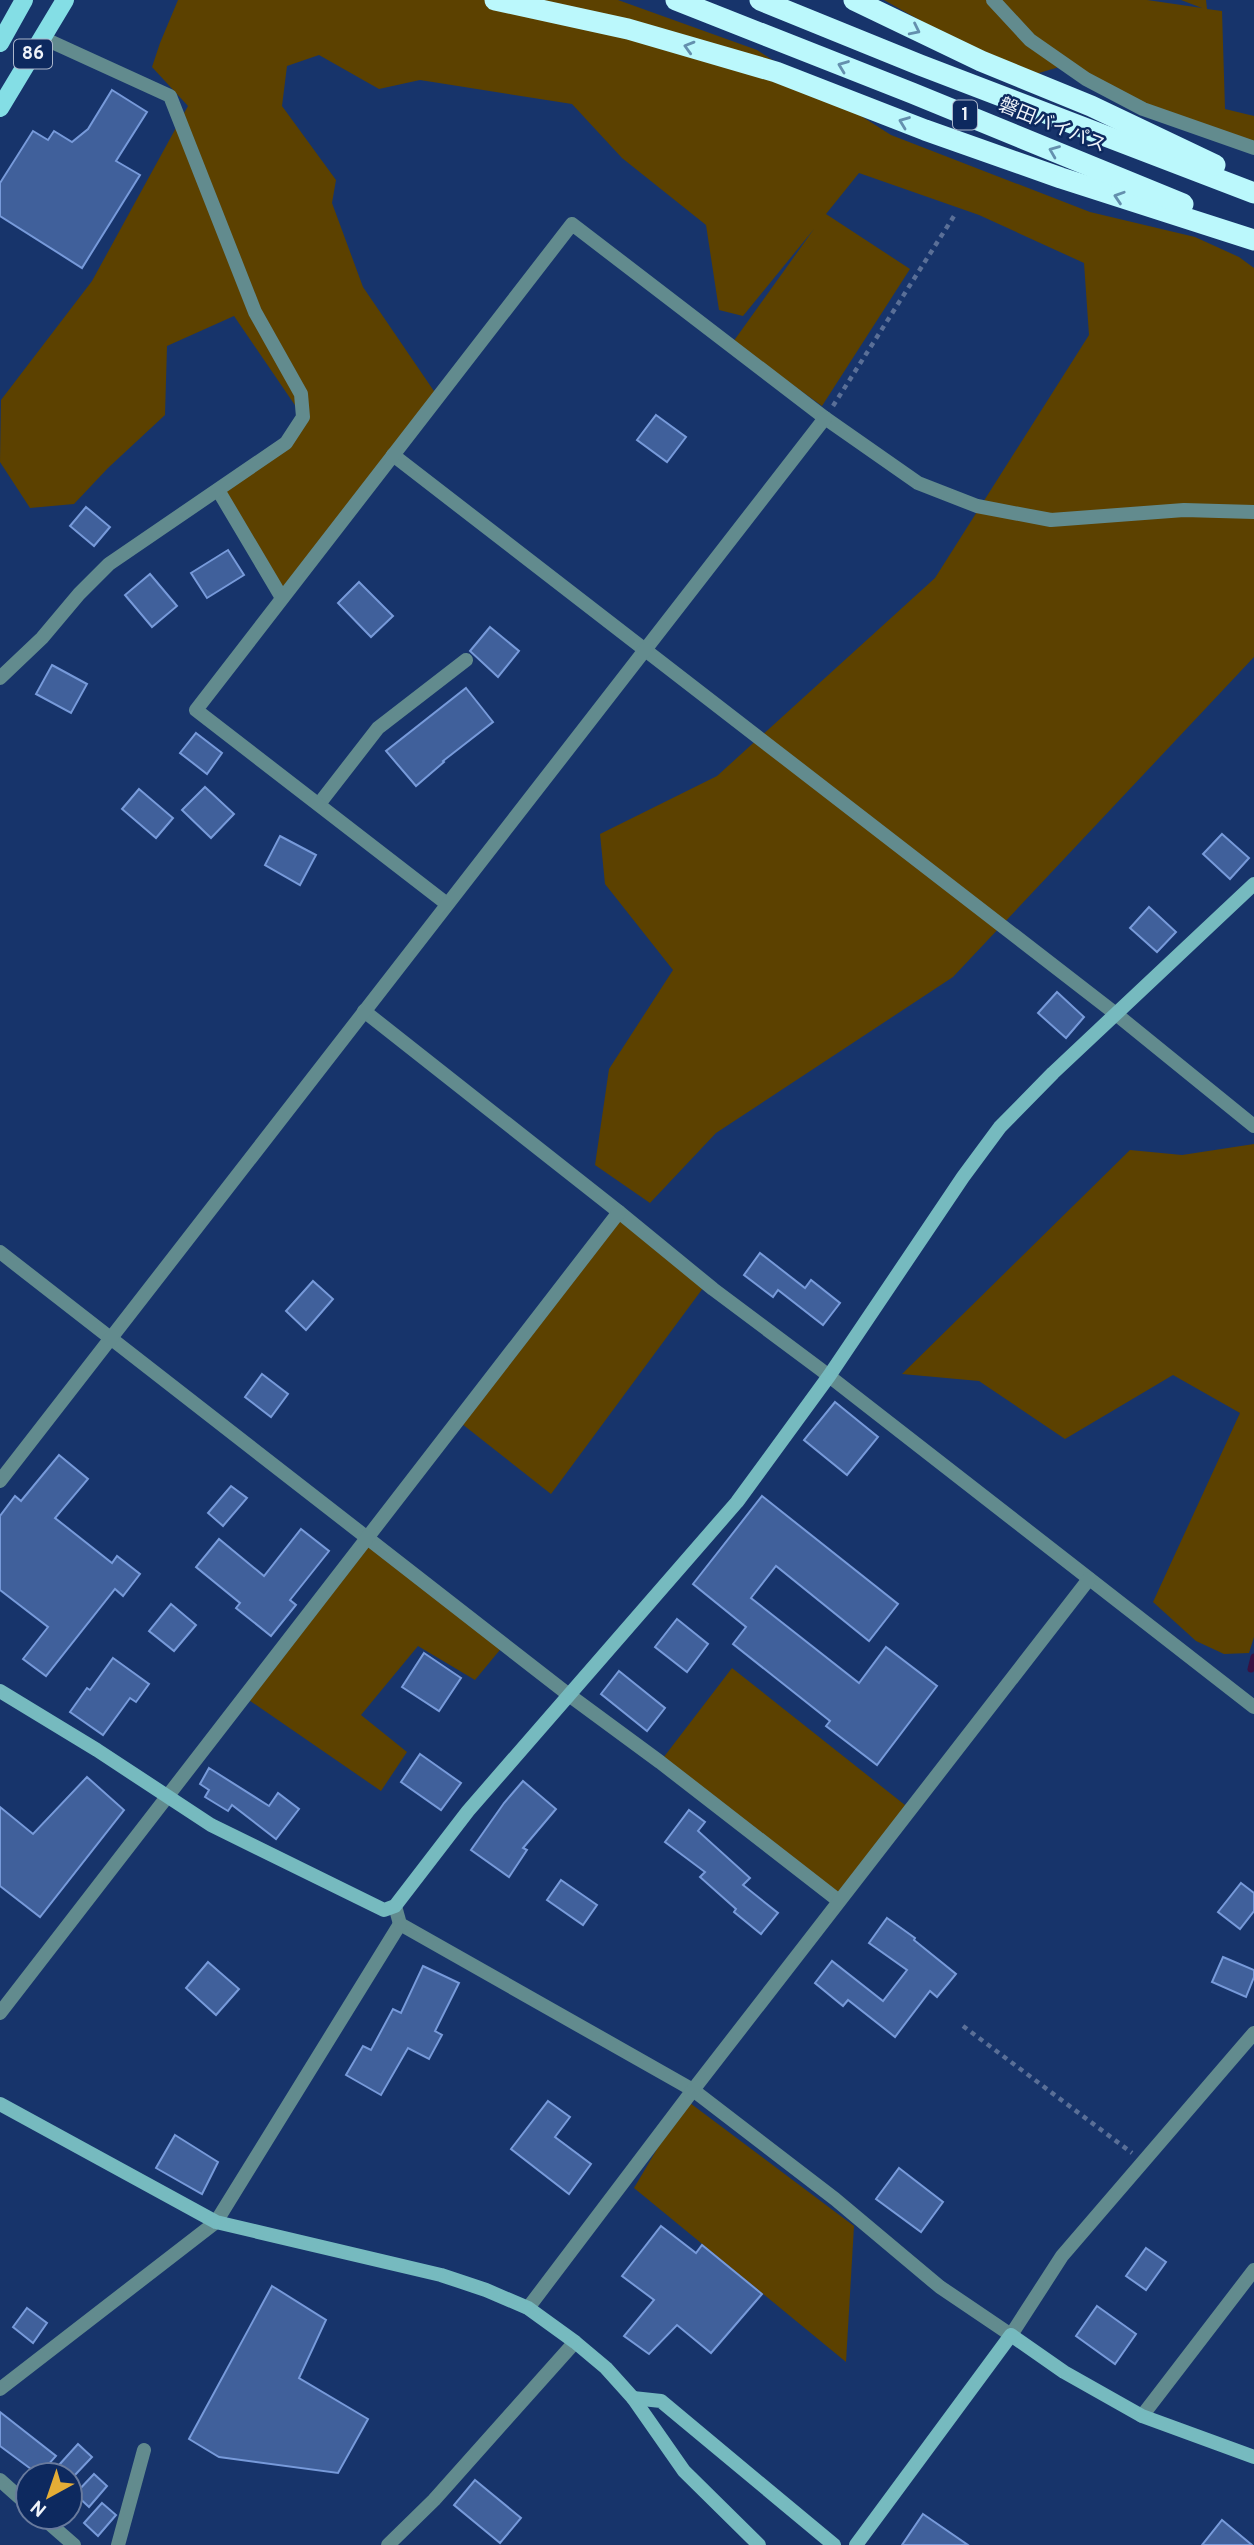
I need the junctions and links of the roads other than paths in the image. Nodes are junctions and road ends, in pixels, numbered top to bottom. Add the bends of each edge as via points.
1 (24, 0) edge
2 (65, 0) edge
3 (495, 0) edge
4 (676, 0) edge
5 (761, 0) edge
6 (854, 0) edge
7 (993, 0) edge
8 (43, 38) junction
9 (0, 43) edge
10 (0, 108) edge
11 (1254, 148) edge
12 (1254, 184) edge
13 (1254, 193) edge
14 (1254, 231) edge
15 (1254, 240) edge
16 (825, 418) junction
17 (393, 455) junction
18 (218, 490) junction
19 (1254, 512) edge
20 (282, 598) junction
21 (645, 649) junction
22 (466, 660) dead end
23 (0, 678) edge
24 (319, 804) junction
25 (1254, 884) edge
26 (447, 904) junction
27 (364, 1011) junction
28 (1116, 1014) junction
29 (1254, 1126) edge
30 (619, 1212) junction
31 (0, 1252) edge
32 (111, 1337) junction
33 (828, 1376) junction
34 (0, 1480) edge
35 (366, 1537) junction
36 (1089, 1579) junction
37 (0, 1691) edge
38 (569, 1695) junction
39 (1254, 1707) edge
40 (166, 1796) junction
41 (839, 1901) junction
42 (396, 1906) junction
43 (400, 1924) junction
44 (0, 2013) edge
45 (1254, 2034) edge
46 (693, 2090) junction
47 (0, 2104) edge
48 (216, 2222) junction
49 (1254, 2270) edge
50 (528, 2308) junction
51 (1011, 2335) junction
52 (575, 2342) junction
53 (0, 2389) edge
54 (633, 2398) junction
55 (1142, 2416) junction
56 (144, 2450) dead end
57 (1254, 2457) edge
58 (0, 2480) edge
59 (14, 2492) edge
60 (58, 2531) edge
61 (74, 2545) edge
62 (118, 2545) edge
63 (388, 2545) edge
64 (759, 2545) edge
65 (834, 2545) edge
66 (856, 2545) edge

1 - 9 main road, 86
2 - 8 main road, 86
15 -> 3 highway via 1000,156 776,72 628,29
14 -> 4 highway, 磐田バイパス / 1
5 - 13 highway, 磐田バイパス / 1
6 -> 12 highway
7 - 11 street via 1030,40 1086,79 1143,109
8 - 10 main road, 86
8 - 18 street via 170,96 255,312 301,394 303,417 286,443
16 - 17 street via 572,224
16 - 19 street via 918,483 977,506 1051,520 1184,510
16 - 21 street
17 - 20 street
17 - 21 street
18 - 20 street
18 - 23 street via 110,564
20 - 24 street via 196,710
21 - 26 street
21 - 28 street
22 - 24 street via 377,728
24 - 26 street
25 - 28 street
26 - 27 street
27 - 30 street
27 - 32 street
28 - 29 street
28 - 33 street via 1000,1127
30 - 33 street
30 - 35 street
31 - 32 street
32 - 34 street
32 - 35 street
33 - 36 street
33 - 38 street via 737,1502
35 - 38 street
35 - 40 street
36 - 39 street
36 - 41 street
37 - 40 street
38 - 41 street
38 - 42 street via 468,1811
40 - 42 street via 211,1825 384,1910
40 - 44 street
41 - 46 street
42 - 43 street
43 - 46 street
43 - 48 street
45 - 51 street via 1062,2256
46 - 50 street
46 - 51 street via 940,2287
47 - 48 street
48 - 50 street via 441,2275
48 - 53 street
49 - 55 street
50 - 52 street
51 - 55 street via 1064,2372
51 - 66 street
52 - 54 street
52 - 63 street
54 - 64 street via 684,2471
54 - 65 street via 661,2401
55 - 57 street
56 - 62 street
58 - 59 street
60 - 61 street

